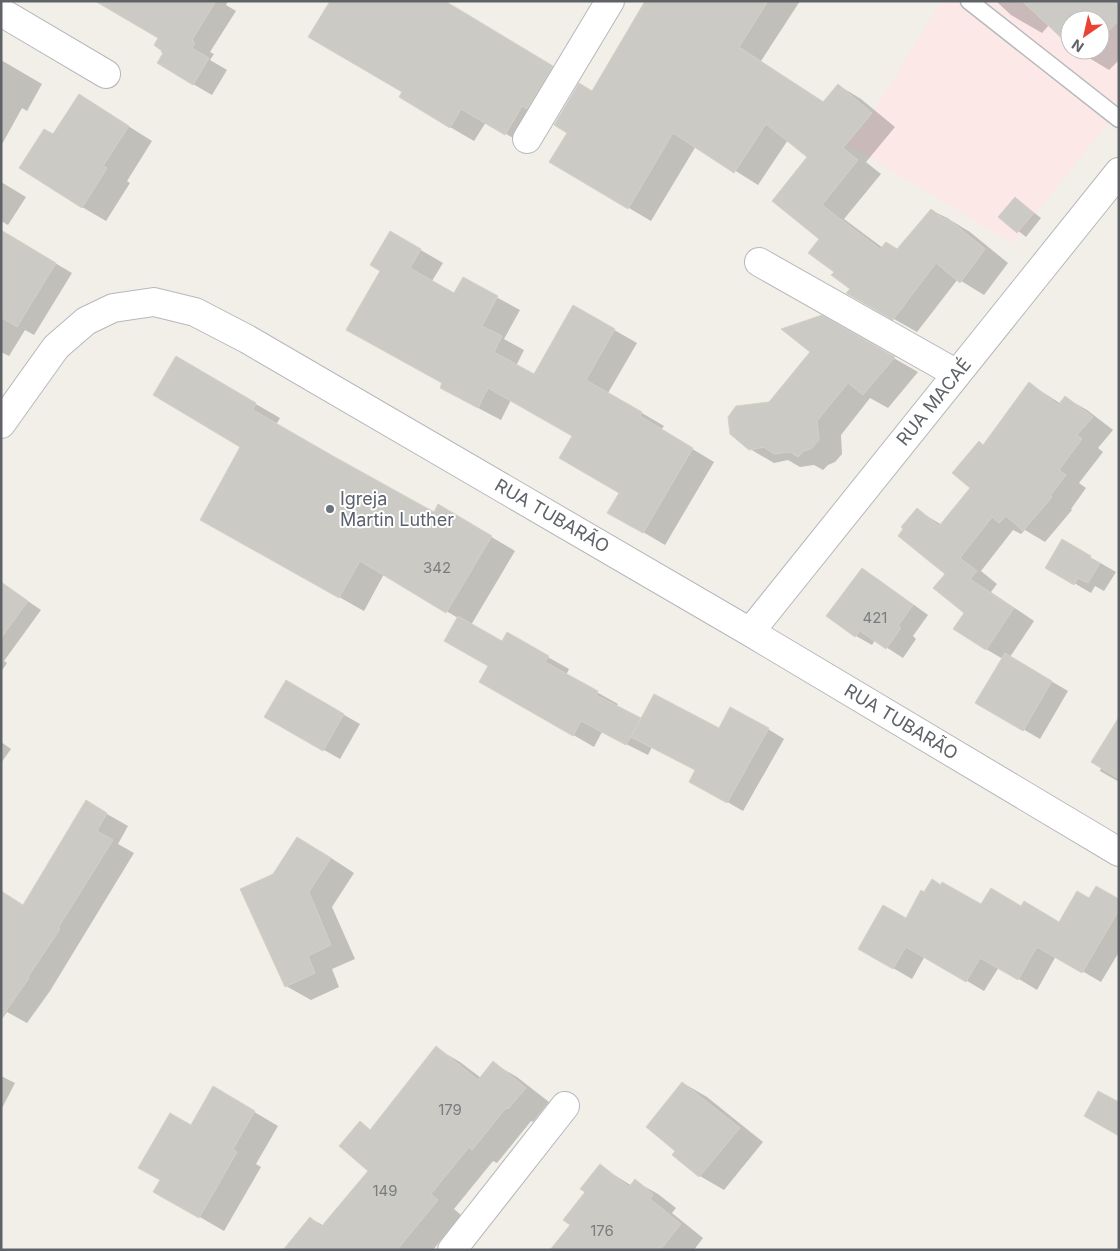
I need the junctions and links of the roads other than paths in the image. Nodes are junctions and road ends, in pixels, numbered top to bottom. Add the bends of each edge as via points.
1 (969, 1) edge
2 (606, 3) edge
3 (1, 12) edge
4 (106, 74) dead end
5 (1119, 119) edge
6 (527, 139) dead end
7 (1119, 172) edge
8 (759, 262) dead end
9 (957, 374) junction
10 (1, 424) edge
11 (750, 632) junction
12 (1119, 852) edge
13 (565, 1106) dead end
14 (452, 1250) edge

1 - 5 lane
2 - 6 street
3 - 4 street
7 - 9 street, RUA MACAÉ
8 - 9 street
9 - 11 street, RUA MACAÉ
10 - 11 street, RUA TUBARÃO via 56,347 86,321 113,308 154,302 195,312 247,339
11 - 12 street, RUA TUBARÃO
13 - 14 street

